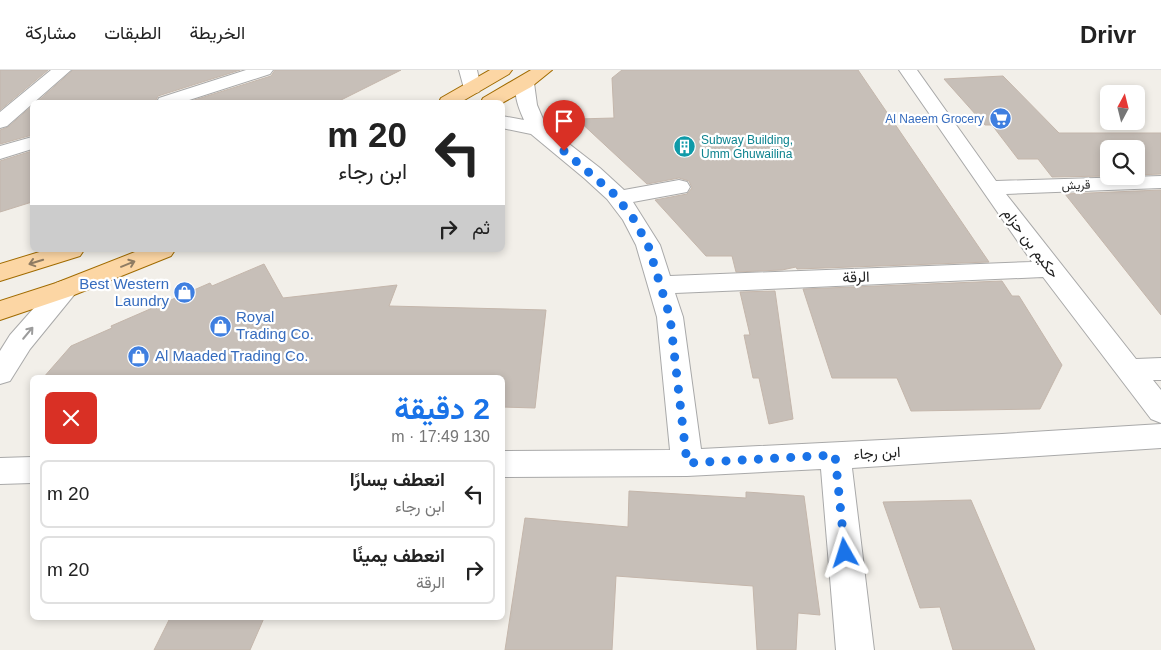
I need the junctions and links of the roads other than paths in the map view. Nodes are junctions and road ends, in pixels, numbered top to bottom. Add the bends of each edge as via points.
1 (62, 70) edge
2 (264, 70) edge
3 (503, 70) edge
4 (543, 70) edge
5 (908, 70) edge
6 (470, 79) edge
7 (525, 83) junction
8 (172, 100) edge
9 (450, 100) edge
10 (494, 100) edge
11 (0, 122) edge
12 (505, 123) edge
13 (537, 129) junction
14 (30, 144) edge
15 (0, 153) edge
16 (1161, 182) edge
17 (650, 184) dead end
18 (679, 188) dead end
19 (990, 188) junction
20 (616, 196) junction
21 (66, 252) edge
22 (158, 252) edge
23 (1050, 269) junction
24 (0, 273) edge
25 (661, 285) junction
26 (65, 289) junction
27 (0, 310) edge
28 (1161, 369) edge
29 (1129, 370) junction
30 (0, 373) edge
31 (1161, 411) edge
32 (1161, 436) edge
33 (835, 455) junction
34 (687, 463) junction
35 (505, 464) edge
36 (0, 470) edge
37 (30, 470) edge
38 (855, 650) edge

1 - 11 street
2 - 8 street
3 - 6 main road
4 - 7 main road
5 - 19 street, حكيم بن حزام
6 - 9 main road
7 - 10 main road
7 - 13 street via 527,105
12 - 13 street
13 - 20 street
14 - 15 street
16 - 19 street, قريش
17 - 20 street
18 - 20 street
19 - 23 street, حكيم بن حزام
20 - 25 street via 648,245
21 -> 24 main road
26 -> 22 main road
23 - 25 street, الرقة
23 - 29 street, حكيم بن حزام
25 - 34 street via 670,317
26 - 27 main road
30 -> 26 street via 20,342
28 - 29 street
29 - 31 street, حكيم بن حزام
32 - 33 street, ابن رجاء
33 - 34 street, ابن رجاء
33 - 38 street
34 - 35 street, ابن رجاء
36 - 37 street

